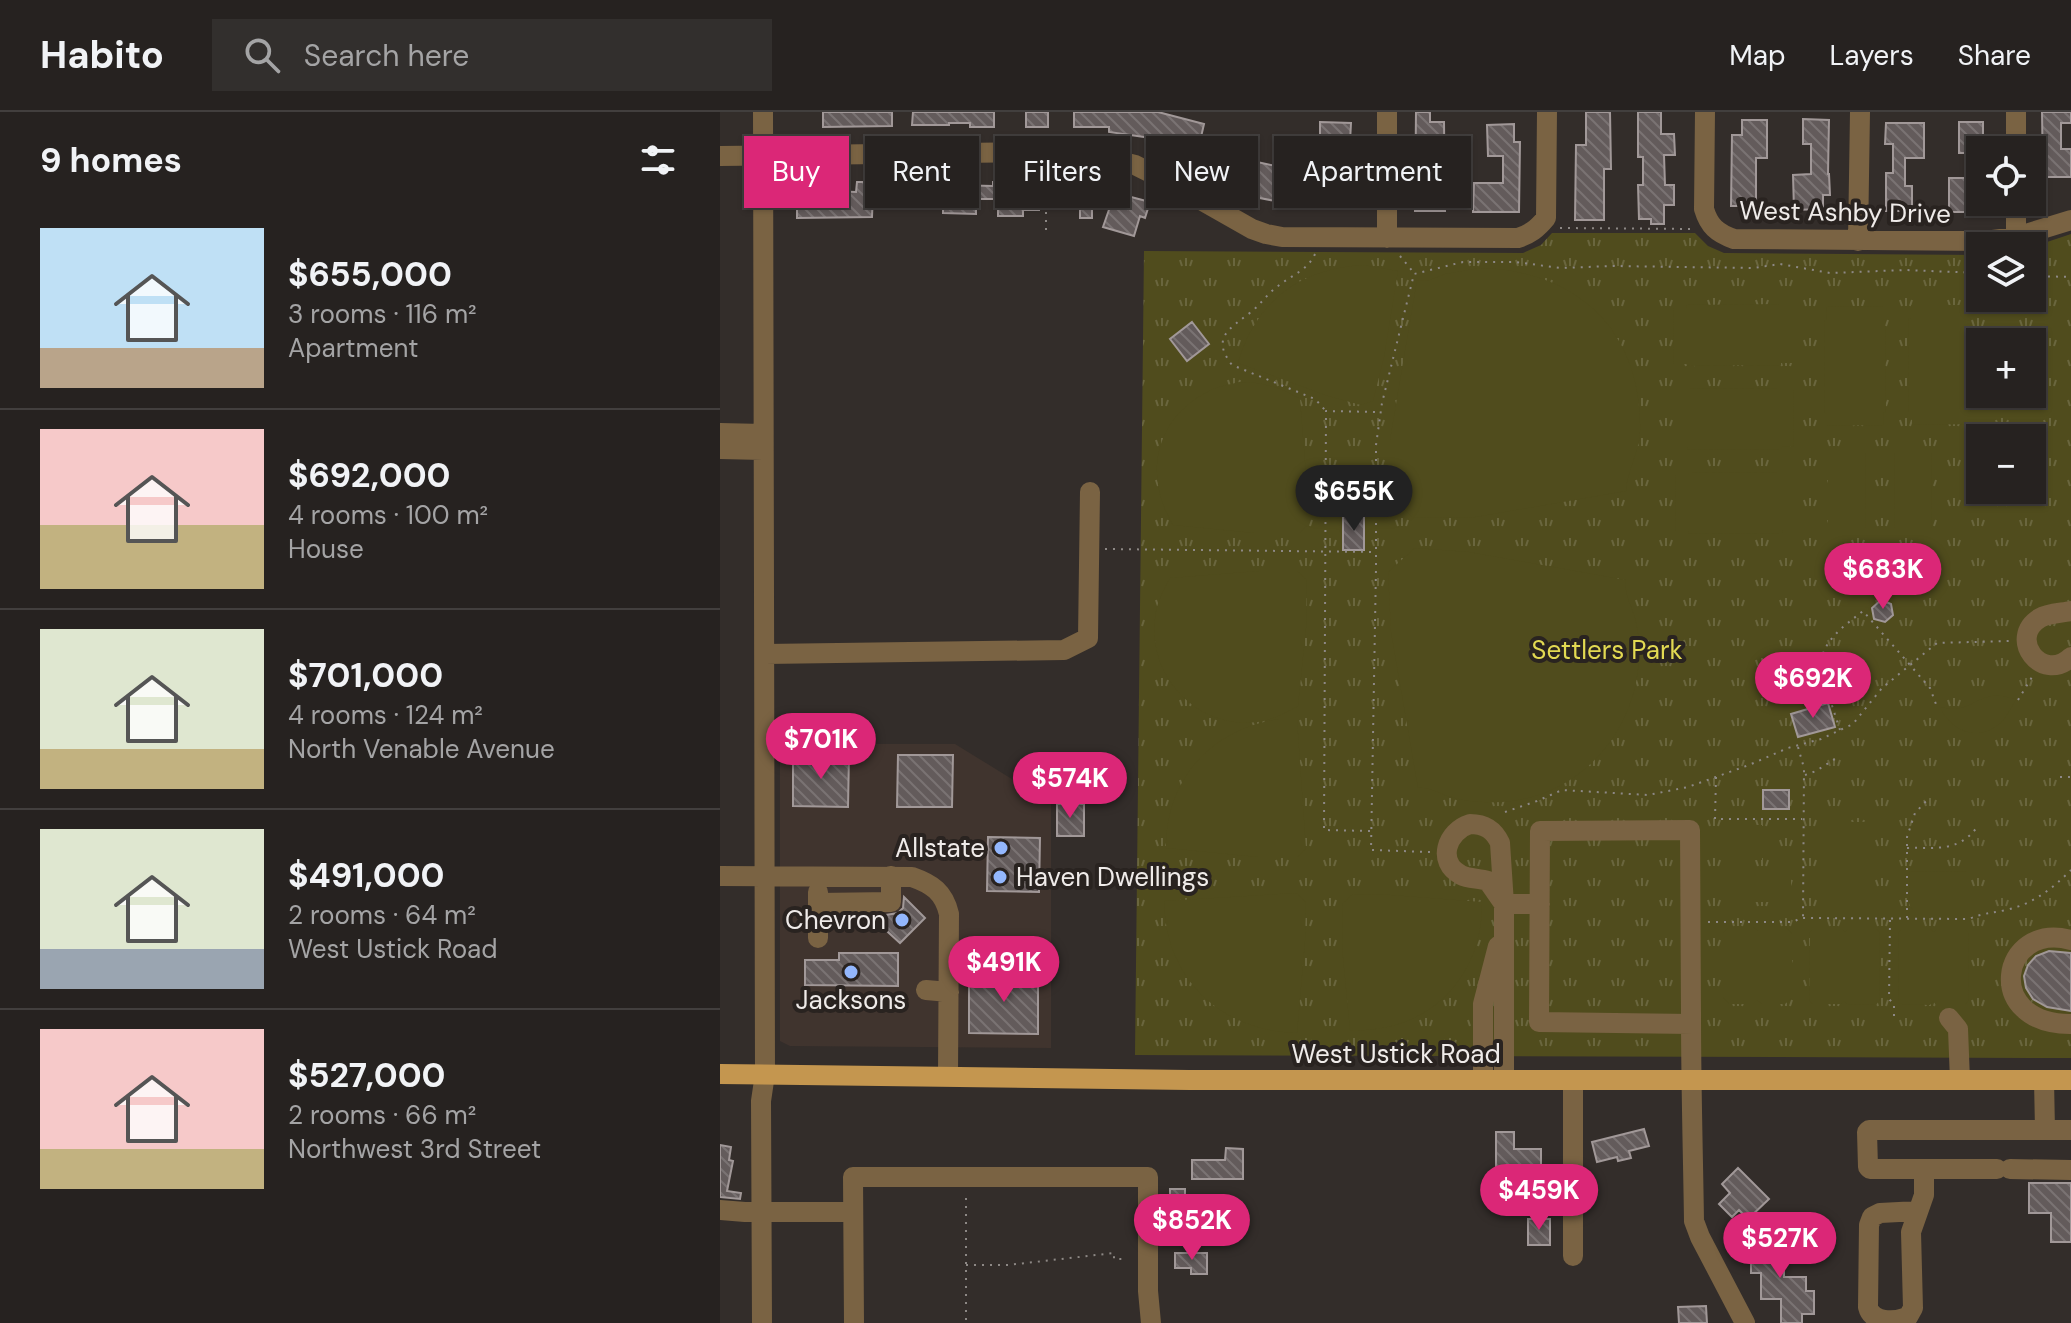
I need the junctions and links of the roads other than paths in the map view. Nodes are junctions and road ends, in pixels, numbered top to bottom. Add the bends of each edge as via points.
1 (763, 112) edge
2 (1387, 112) edge
3 (1547, 112) edge
4 (1705, 112) edge
5 (1860, 112) edge
6 (2016, 112) edge
7 (764, 136) edge
8 (2016, 136) edge
9 (849, 153) edge
10 (744, 155) edge
11 (720, 156) edge
12 (764, 208) edge
13 (2071, 220) edge
14 (2032, 232) edge
15 (1858, 241) junction
16 (1966, 241) edge
17 (1392, 243) junction
18 (720, 433) edge
19 (763, 442) junction
20 (720, 449) edge
21 (1090, 492) dead end
22 (2071, 611) edge
23 (765, 654) junction
24 (2071, 657) edge
25 (720, 876) edge
26 (766, 876) junction
27 (818, 876) junction
28 (891, 876) junction
29 (818, 903) junction
30 (1540, 904) junction
31 (1504, 913) junction
32 (818, 938) dead end
33 (2071, 940) edge
34 (1496, 985) junction
35 (1540, 985) junction
36 (926, 990) dead end
37 (949, 992) junction
38 (1949, 1018) dead end
39 (1691, 1024) junction
40 (2071, 1024) edge
41 (720, 1074) edge
42 (765, 1074) junction
43 (948, 1075) junction
44 (1691, 1078) junction
45 (1483, 1080) junction
46 (1504, 1080) junction
47 (1573, 1080) junction
48 (1960, 1080) junction
49 (2044, 1080) junction
50 (2071, 1080) edge
51 (2045, 1130) junction
52 (2071, 1130) edge
53 (1924, 1169) junction
54 (2071, 1170) edge
55 (720, 1210) edge
56 (1918, 1211) junction
57 (761, 1212) junction
58 (853, 1212) junction
59 (1573, 1256) dead end
60 (762, 1323) edge
61 (854, 1323) edge
62 (1151, 1323) edge
63 (1745, 1323) edge

1 - 7 street
2 - 17 street
3 - 17 street via 1546,228 1518,238
4 - 15 street, West Ashby Drive via 1706,229 1734,239
5 - 15 street
6 - 8 street
9 - 17 street via 1091,154 1135,165 1266,234
10 - 11 street
12 - 19 street
13 - 14 street, West Ashby Drive
15 - 16 street, West Ashby Drive
18 - 19 street
19 - 20 street
19 - 23 street
21 - 23 street via 1088,638 1064,650
22 - 24 street via 2041,617 2029,629 2026,642 2030,653 2049,666 2063,665
23 - 26 street
25 - 26 street
26 - 27 street
26 - 42 street
27 - 28 street
27 - 29 street
28 - 29 street via 891,902
28 - 37 street via 930,884 947,906
29 - 32 street
30 - 31 street
30 - 35 street
30 - 39 street via 1540,831 1690,830
31 - 31 street via 1488,881 1451,866 1451,836 1463,826 1478,824 1500,843
31 - 34 street
33 - 40 street via 2049,937 2027,946 2018,954 2010,979 2019,1006 2032,1017
34 - 35 street
34 - 45 street via 1483,1004
34 - 46 street
35 - 39 street via 1539,1022
36 - 37 street
37 - 43 street
38 - 48 street via 1958,1029
39 - 44 street
41 - 42 main road, West Ustick Road
42 - 43 main road, West Ustick Road
42 - 57 street
43 - 45 main road, West Ustick Road
44 - 47 main road, West Ustick Road
44 - 48 main road, West Ustick Road
44 - 63 street via 1694,1221
45 - 46 main road, West Ustick Road
46 - 47 main road, West Ustick Road
47 - 59 street
48 - 49 main road, West Ustick Road
49 - 50 main road, West Ustick Road
49 - 51 street
51 - 52 street
51 - 53 street via 1867,1132 1870,1169
53 - 54 street
53 - 56 street
55 - 57 street
56 - 56 street via 1911,1232 1913,1308 1908,1317 1878,1320 1868,1307 1869,1225 1880,1213
57 - 58 street
57 - 60 street
58 - 61 street
58 - 62 street via 853,1177 1148,1177

